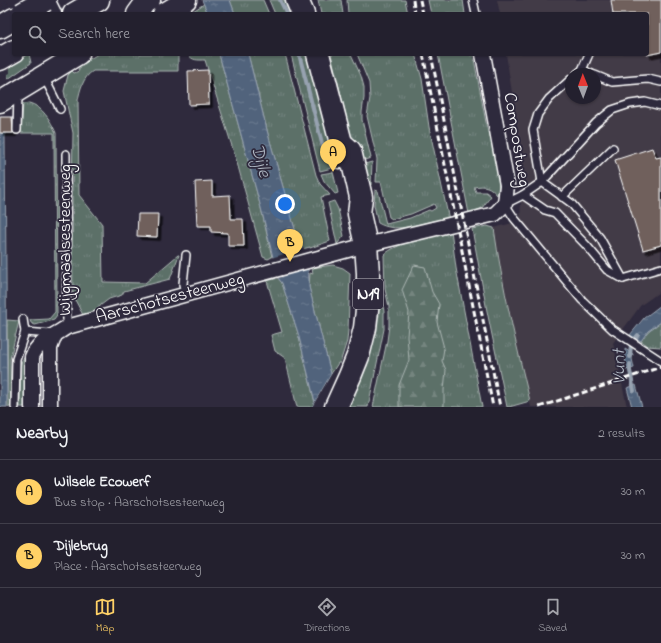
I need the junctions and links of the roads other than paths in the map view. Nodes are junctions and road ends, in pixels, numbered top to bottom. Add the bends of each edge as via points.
1 (44, 0) edge
2 (98, 0) edge
3 (150, 0) edge
4 (297, 0) edge
5 (308, 0) edge
6 (473, 0) edge
7 (185, 1) edge
8 (25, 12) edge
9 (50, 12) edge
10 (77, 12) edge
11 (138, 12) edge
12 (166, 12) edge
13 (302, 12) edge
14 (311, 12) edge
15 (476, 12) edge
16 (12, 20) edge
17 (0, 27) edge
18 (12, 51) edge
19 (73, 56) edge
20 (319, 56) edge
21 (483, 56) edge
22 (588, 56) edge
23 (0, 59) edge
24 (582, 68) edge
25 (43, 76) junction
26 (601, 77) edge
27 (661, 82) edge
28 (565, 84) edge
29 (10, 97) edge
30 (661, 106) edge
31 (60, 109) dead end
32 (17, 130) dead end
33 (613, 148) dead end
34 (66, 154) dead end
35 (542, 182) junction
36 (523, 195) junction
37 (562, 197) junction
38 (506, 204) junction
39 (366, 245) junction
40 (186, 255) dead end
41 (661, 268) edge
42 (623, 278) junction
43 (185, 295) junction
44 (23, 319) dead end
45 (61, 331) junction
46 (25, 332) junction
47 (660, 360) edge
48 (15, 407) edge
49 (32, 407) edge
50 (50, 407) edge
51 (336, 407) edge

1 - 8 main road, bridge
1 - 9 street
2 - 10 main road
3 - 11 street
4 - 13 main road
5 - 14 main road
6 - 15 lane
7 - 12 street
16 - 17 main road
18 - 23 main road
19 - 25 street
20 - 39 main road, N19 via 341,143 350,151 361,197 359,214
21 - 38 street, Compostweg via 507,185
22 - 24 lane
25 - 29 street
25 - 31 lane
26 - 27 lane via 612,82 648,79
28 - 35 lane via 538,114 533,130
29 - 32 lane
30 - 35 lane via 645,102 612,110 596,123
33 - 37 lane
34 - 45 lane, Wijgmaalsesteenweg
35 - 36 lane
35 - 37 lane
36 - 38 lane
36 - 42 lane via 545,210 555,213 607,270
37 - 42 lane via 571,203 600,238
38 - 39 street, Compostweg via 495,214
38 - 47 lane via 526,233 582,300 612,329
39 - 43 street, Aarschotsesteenweg
39 - 51 main road, N19 via 368,301 364,328 358,356
40 - 43 lane via 183,284
41 - 42 lane
43 - 45 street, Aarschotsesteenweg
44 - 46 lane
45 - 46 lane
45 - 49 street, Aarschotsesteenweg via 35,350 32,358
45 - 50 street via 50,348
46 - 48 lane via 16,359

